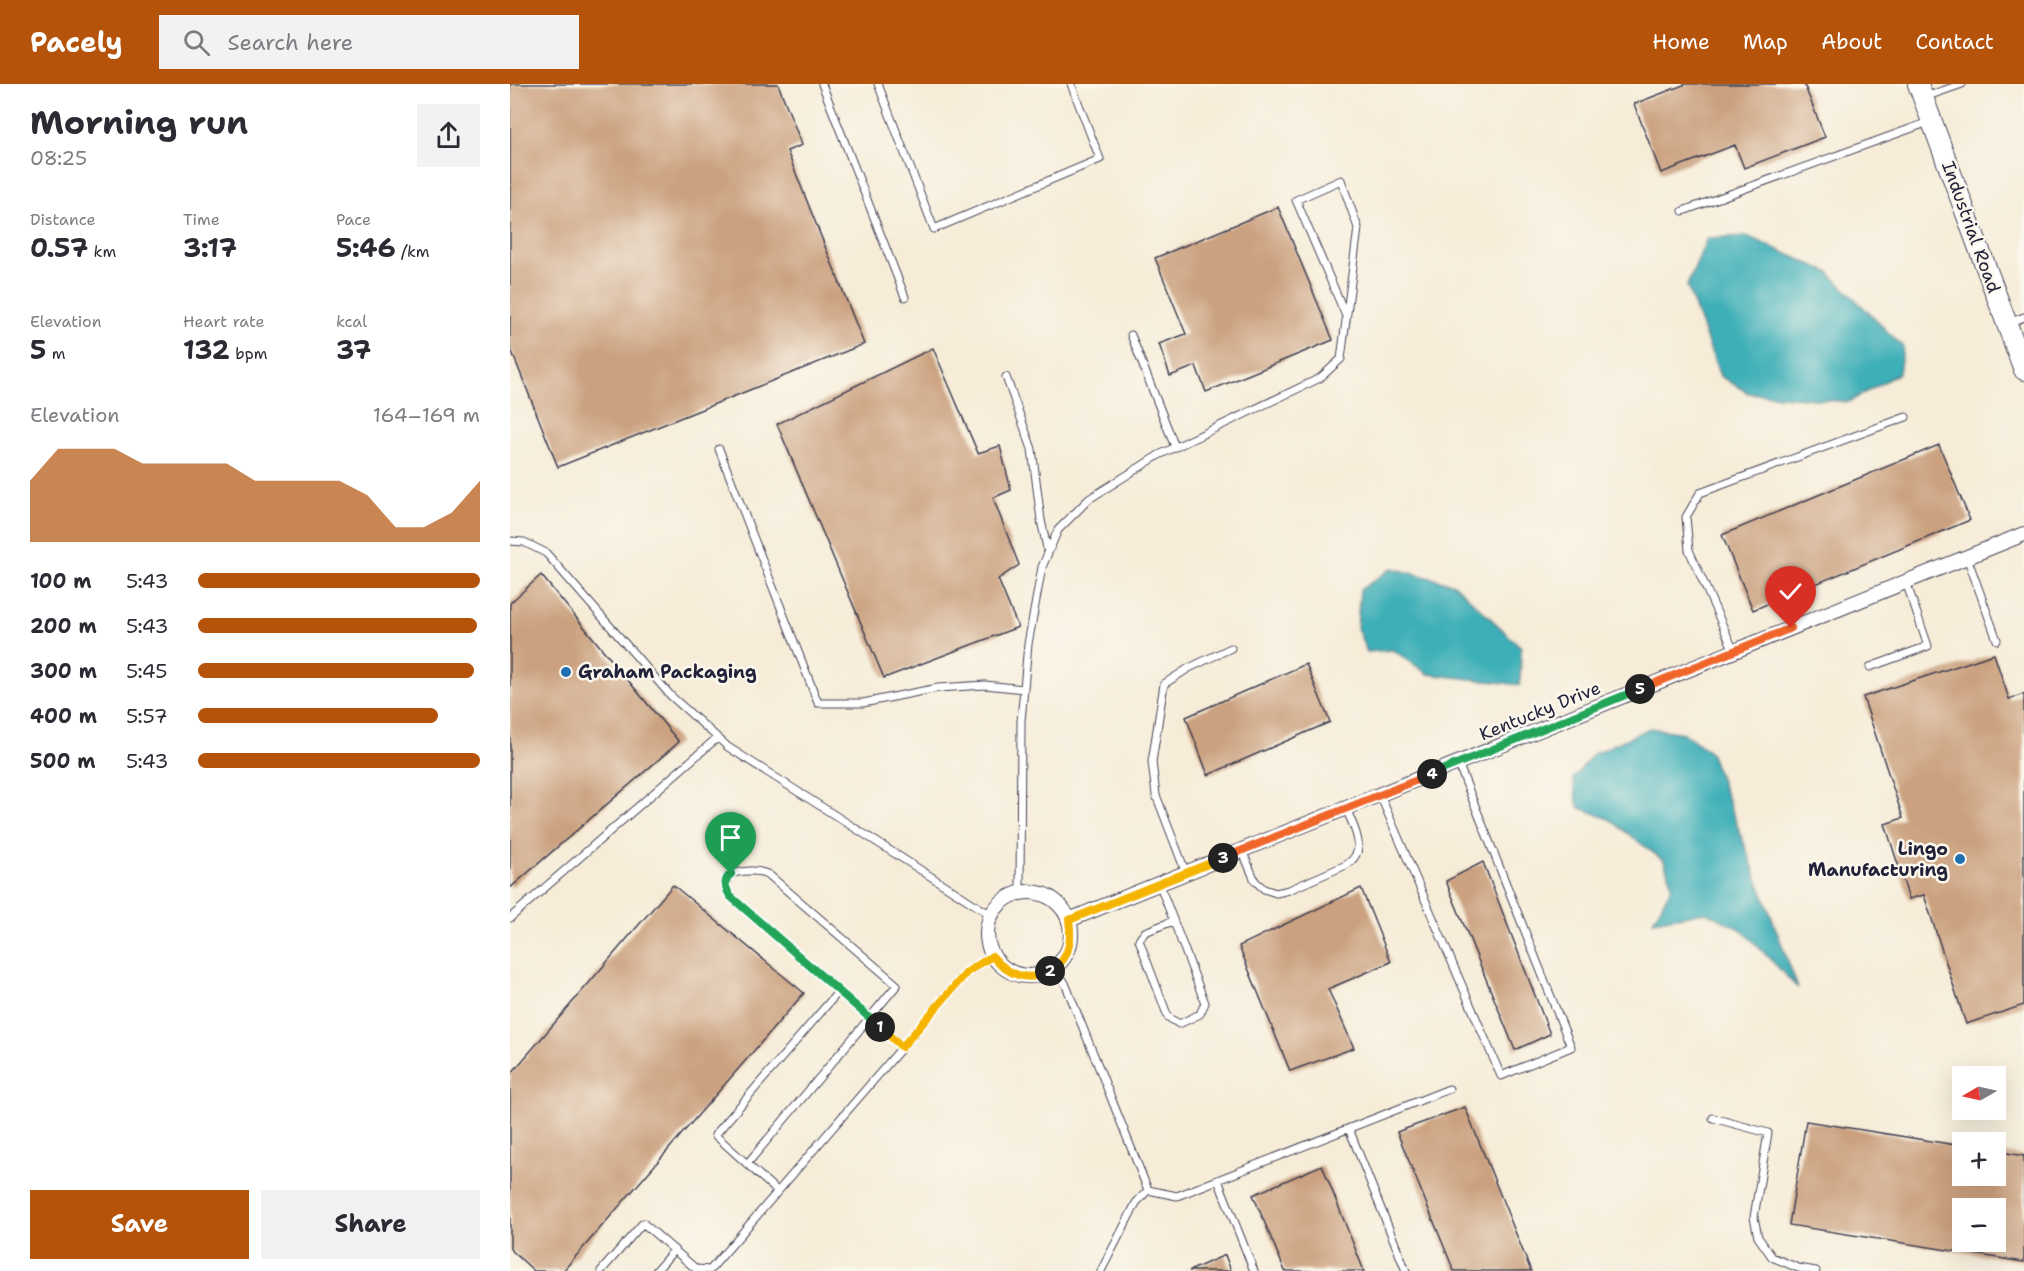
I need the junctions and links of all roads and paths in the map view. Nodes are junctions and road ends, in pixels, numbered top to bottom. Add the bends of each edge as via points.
1 (822, 84) edge
2 (878, 84) edge
3 (1071, 84) edge
4 (1962, 84) edge
5 (1920, 91) edge
6 (1932, 121) junction
7 (1683, 211) dead end
8 (905, 297) dead end
9 (1346, 316) junction
10 (2015, 321) edge
11 (1131, 335) dead end
12 (2024, 370) edge
13 (1006, 376) dead end
14 (1906, 417) dead end
15 (1175, 447) junction
16 (719, 449) dead end
17 (2024, 534) edge
18 (510, 541) edge
19 (1048, 554) junction
20 (1967, 557) junction
21 (1906, 582) junction
22 (1997, 640) dead end
23 (1231, 648) dead end
24 (1734, 651) junction
25 (1870, 667) dead end
26 (1024, 688) junction
27 (717, 738) junction
28 (1458, 763) junction
29 (1380, 795) junction
30 (1346, 808) junction
31 (1242, 850) junction
32 (1186, 873) junction
33 (1159, 884) junction
34 (1020, 893) junction
35 (991, 915) junction
36 (510, 918) edge
37 (1069, 920) junction
38 (1173, 921) junction
39 (992, 956) junction
40 (1055, 968) junction
41 (839, 991) junction
42 (870, 1018) junction
43 (902, 1047) junction
44 (1449, 1089) dead end
45 (1713, 1118) dead end
46 (1349, 1128) junction
47 (747, 1164) junction
48 (1218, 1180) junction
49 (1148, 1190) junction
50 (777, 1191) junction
51 (674, 1250) junction
52 (601, 1271) edge
53 (656, 1271) edge
54 (1101, 1271) edge
55 (1254, 1271) edge
56 (1406, 1271) edge
57 (1816, 1271) edge

1 - 8 lane
2 - 3 lane via 934,229 1100,159
4 - 5 lane
5 - 6 main road, Industrial Road
6 - 7 lane
6 - 10 main road, Industrial Road
9 - 9 lane via 1296,200 1341,180 1358,228
9 - 15 lane via 1341,359 1320,378
10 - 12 main road, Industrial Road
11 - 15 lane
13 - 19 lane via 1032,449
14 - 24 lane via 1700,493 1686,518 1689,550
15 - 19 lane via 1089,499 1058,530
16 - 26 lane via 818,703 863,703 939,688 986,684
17 - 20 street, Kentucky Drive
18 - 27 lane via 524,542 546,554 671,696
19 - 26 lane via 1030,633
20 - 21 street, Kentucky Drive
20 - 22 lane
21 - 24 street, Kentucky Drive
21 - 25 lane via 1928,646
23 - 32 lane via 1164,684 1152,762 1156,795
24 - 28 street, Kentucky Drive
26 - 34 lane
27 - 35 lane
27 - 36 lane
28 - 29 street, Kentucky Drive
28 - 29 lane via 1571,1047 1501,1076
29 - 30 street, Kentucky Drive
30 - 31 street, Kentucky Drive
30 - 31 lane via 1358,839 1355,860 1289,890 1276,893 1264,889 1255,881
31 - 32 street, Kentucky Drive
32 - 33 street, Kentucky Drive
33 - 37 street, Kentucky Drive
33 - 38 lane
34 - 35 street via 998,904
34 - 37 street via 1035,892 1049,897
35 - 39 street via 987,943
37 - 40 street via 1067,954
38 - 38 lane via 1205,1003 1200,1014 1179,1024 1168,1017 1139,940 1145,932
39 - 40 street via 1014,975 1042,975
39 - 43 lane via 967,972
40 - 49 lane via 1065,983
41 - 42 lane
41 - 42 lane via 730,896 727,877 758,871 769,875 897,985
41 - 47 lane via 715,1135
42 - 43 lane
42 - 47 lane
43 - 50 lane
44 - 46 lane
45 - 57 lane via 1768,1133 1754,1216 1758,1237 1772,1257
46 - 48 lane
46 - 56 lane
47 - 50 lane
48 - 49 lane via 1177,1196
48 - 55 lane
49 - 54 lane via 1136,1203
50 - 51 lane via 710,1270 696,1269
51 - 52 lane via 643,1223
51 - 53 lane

